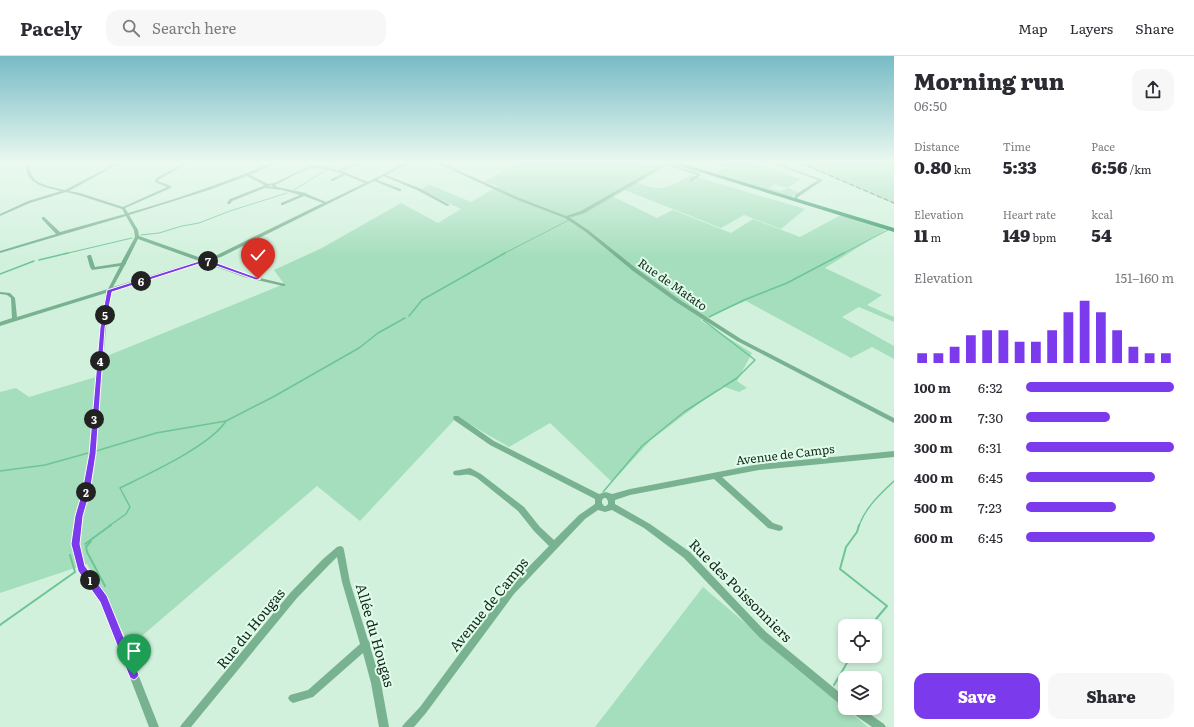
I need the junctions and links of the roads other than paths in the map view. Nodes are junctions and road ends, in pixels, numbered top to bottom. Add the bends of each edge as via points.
1 (54, 194) edge
2 (76, 194) edge
3 (153, 194) edge
4 (194, 194) edge
5 (245, 194) edge
6 (305, 194) joint
7 (344, 194) edge
8 (428, 194) edge
9 (508, 194) edge
10 (614, 194) edge
11 (775, 194) edge
12 (799, 194) edge
13 (795, 200) junction
14 (229, 203) dead end
15 (325, 203) junction
16 (282, 204) dead end
17 (448, 205) dead end
18 (122, 208) junction
19 (0, 215) edge
20 (128, 215) junction
21 (566, 217) junction
22 (43, 218) dead end
23 (894, 230) edge
24 (59, 234) junction
25 (137, 237) junction
26 (0, 252) edge
27 (89, 256) dead end
28 (206, 260) junction
29 (124, 264) junction
30 (283, 285) dead end
31 (109, 291) junction
32 (0, 293) edge
33 (15, 320) junction
34 (0, 324) edge
35 (456, 418) dead end
36 (894, 421) edge
37 (894, 454) edge
38 (456, 473) dead end
39 (715, 475) junction
40 (599, 501) junction
41 (611, 502) junction
42 (779, 528) dead end
43 (554, 545) junction
44 (340, 550) joint
45 (366, 644) junction
46 (838, 697) edge
47 (292, 698) dead end
48 (863, 715) edge
49 (154, 727) edge
50 (185, 727) edge
51 (384, 727) edge
52 (407, 727) edge
53 (881, 727) edge

1 - 19 street via 27,202
2 - 18 street
3 - 18 street
4 - 20 street
5 - 14 street
6 - 15 street
6 - 16 street
7 - 15 street
8 - 17 street
9 - 21 street, Rue de Matato
10 - 21 street via 582,212
11 - 13 main road
12 - 13 street
13 - 23 main road
15 - 28 street
18 - 20 street
20 - 24 street
20 - 25 street
21 - 36 street, Rue de Matato via 678,301 722,329
22 - 24 street
24 - 26 street
25 - 28 street
25 - 29 street
27 - 29 street via 94,269
28 - 30 street via 246,276
28 - 31 street
29 - 31 street
31 - 33 street
31 - 49 street via 102,328 92,454 76,544 81,568 104,599
32 - 33 street via 13,298
33 - 34 street
35 - 40 street via 492,443
37 - 39 street, Avenue de Camps via 759,467
38 - 43 street via 470,471 480,476 521,509
39 - 41 street, Avenue de Camps via 630,492
39 - 42 street via 771,526
40 - 41 street via 603,496
40 - 41 street via 605,509 610,508
40 - 43 street, Avenue de Camps
41 - 46 street, Rue des Poissonniers via 687,555 763,635
43 - 52 street, Avenue de Camps via 511,591 423,710
44 - 45 street, Allée du Hougas via 346,582
44 - 50 street, Rue du Hougas via 294,596
45 - 47 street via 310,694
45 - 51 street, Allée du Hougas
48 - 53 street

